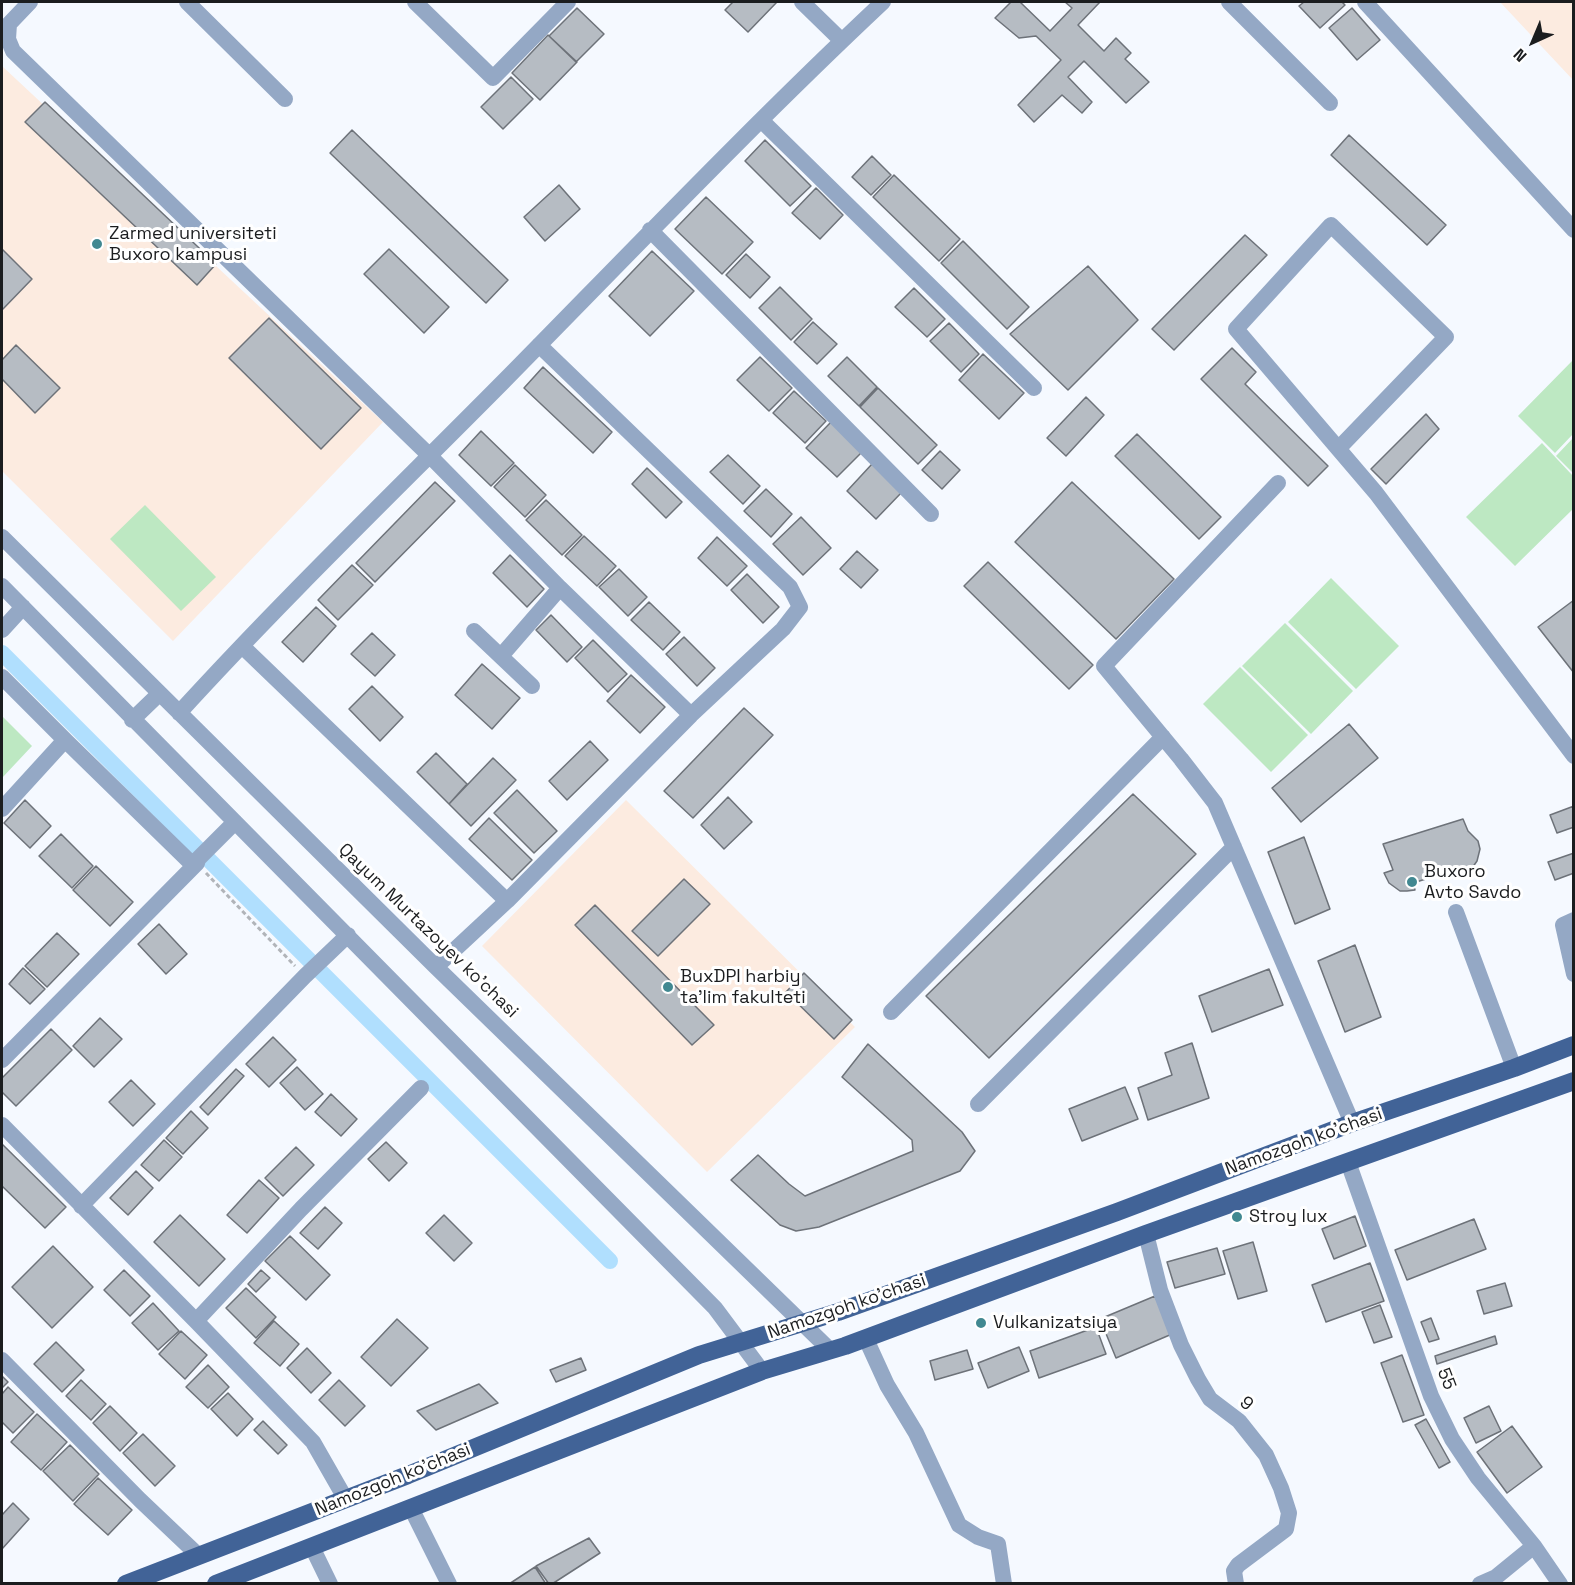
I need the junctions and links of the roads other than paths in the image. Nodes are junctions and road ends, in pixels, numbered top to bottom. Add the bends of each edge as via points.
1 (30, 2) edge
2 (188, 2) edge
3 (415, 2) edge
4 (568, 2) edge
5 (802, 2) edge
6 (884, 2) edge
7 (1229, 2) edge
8 (1375, 5) edge
9 (842, 41) junction
10 (285, 99) dead end
11 (1330, 103) dead end
12 (762, 121) junction
13 (650, 230) junction
14 (1574, 230) edge
15 (539, 345) junction
16 (1034, 388) dead end
17 (1339, 448) junction
18 (430, 456) junction
19 (1278, 483) dead end
20 (931, 514) dead end
21 (2, 537) edge
22 (2, 586) edge
23 (560, 588) junction
24 (23, 607) junction
25 (2, 630) edge
26 (474, 631) dead end
27 (242, 646) junction
28 (501, 656) junction
29 (2, 677) edge
30 (532, 686) dead end
31 (159, 694) junction
32 (179, 713) junction
33 (691, 715) junction
34 (132, 720) junction
35 (1163, 737) junction
36 (65, 740) junction
37 (1574, 756) edge
38 (2, 809) edge
39 (234, 822) junction
40 (1234, 847) junction
41 (199, 859) junction
42 (507, 901) junction
43 (1456, 912) dead end
44 (1574, 920) edge
45 (348, 935) junction
46 (436, 967) junction
47 (1574, 974) edge
48 (891, 1012) dead end
49 (1574, 1045) edge
50 (2, 1060) edge
51 (1514, 1068) junction
52 (1574, 1081) edge
53 (421, 1088) dead end
54 (978, 1104) dead end
55 (1352, 1123) junction
56 (2, 1125) edge
57 (1348, 1162) junction
58 (81, 1206) junction
59 (1146, 1234) junction
60 (196, 1321) junction
61 (803, 1323) junction
62 (866, 1339) junction
63 (740, 1342) junction
64 (830, 1350) junction
65 (2, 1360) edge
66 (762, 1371) junction
67 (345, 1498) junction
68 (411, 1508) junction
69 (1534, 1546) junction
70 (312, 1547) junction
71 (199, 1556) junction
72 (126, 1584) edge
73 (216, 1584) edge
74 (330, 1584) edge
75 (449, 1584) edge
76 (1005, 1584) edge
77 (1236, 1584) edge
78 (1480, 1584) edge
79 (1560, 1584) edge

1 - 18 street via 9,24 8,39 13,51
2 - 10 street
3 - 4 street via 493,78
5 - 9 street
6 - 9 street
7 - 11 street
8 - 14 street
9 - 12 street
12 - 13 street
12 - 16 street
13 - 15 street
13 - 20 street
15 - 18 street
15 - 33 street via 790,587 800,607 783,629
17 - 17 street via 1236,328 1331,225 1446,337
17 - 37 street
18 - 23 street
18 - 27 street
19 - 35 street via 1104,666
21 - 31 street, Qayum Murtazoyev ko'chasi
22 - 24 street
23 - 28 street
23 - 33 street
24 - 25 street
24 - 34 street
26 - 28 street
27 - 32 street
27 - 42 street
28 - 30 street
29 - 36 street
31 - 32 street, Qayum Murtazoyev ko'chasi
31 - 34 street
32 - 46 street, Qayum Murtazoyev ko'chasi
33 - 42 street
34 - 39 street
35 - 40 street via 1215,803
35 - 48 street
36 - 38 street
36 - 41 street
39 - 41 street
39 - 45 street
40 - 54 street
40 - 55 street
41 - 50 street
42 - 46 street
43 - 51 street
44 - 47 street via 1563,925
45 - 58 street
45 - 63 street via 715,1308
46 - 61 street, Qayum Murtazoyev ko'chasi
49 - 51 main road, Namozgoh ko'chasi
51 - 55 main road, Namozgoh ko'chasi
52 - 57 main road, Namozgoh ko'chasi
53 - 60 street
55 - 61 main road, Namozgoh ko'chasi
56 - 58 street
57 - 59 main road, Namozgoh ko'chasi
57 - 69 street, 55 via 1436,1407 1478,1478
58 - 60 street
59 - 62 main road, Namozgoh ko'chasi
59 - 77 street, 9 via 1160,1290 1181,1345 1210,1399 1239,1421 1266,1455 1289,1514 1286,1528 1238,1565 1234,1571
60 - 67 street via 313,1442
61 - 63 main road, Namozgoh ko'chasi
61 - 64 street, Qayum Murtazoyev ko'chasi
62 - 64 main road, Namozgoh ko'chasi
62 - 76 street via 887,1385 916,1432 959,1525 998,1544
63 - 66 street
63 - 67 main road, Namozgoh ko'chasi
64 - 66 main road, Namozgoh ko'chasi
65 - 71 street
66 - 68 main road, Namozgoh ko'chasi
67 - 71 main road, Namozgoh ko'chasi
68 - 70 main road, Namozgoh ko'chasi
68 - 75 street
69 - 78 street via 1496,1577
69 - 79 street, 55
70 - 73 main road, Namozgoh ko'chasi
70 - 74 street
71 - 72 main road, Namozgoh ko'chasi

